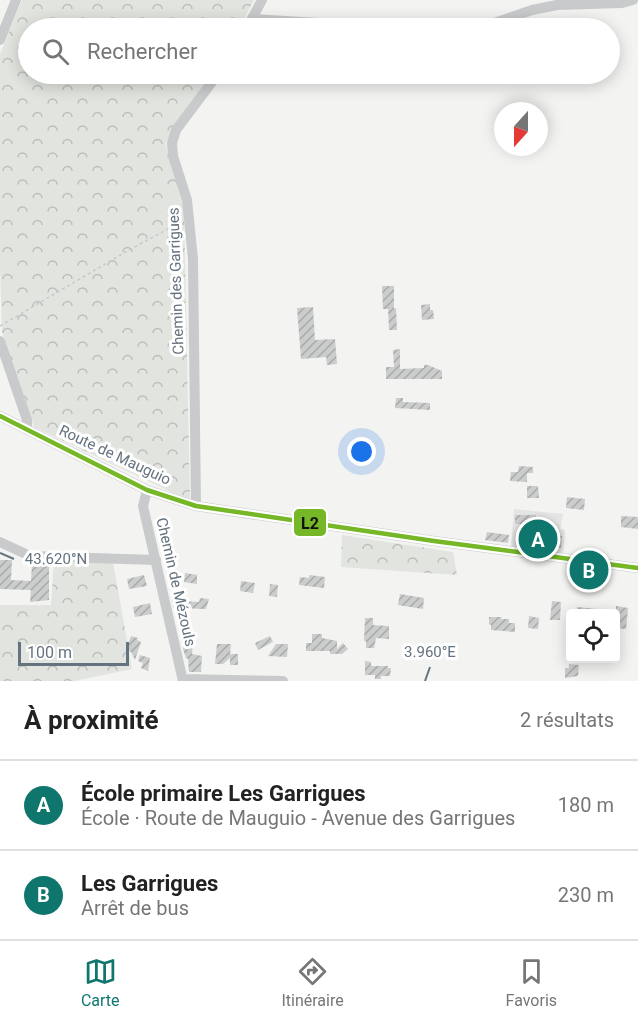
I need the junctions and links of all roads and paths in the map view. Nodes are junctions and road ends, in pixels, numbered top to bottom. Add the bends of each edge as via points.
1 (16, 0) edge
2 (262, 0) edge
3 (633, 0) edge
4 (253, 18) edge
5 (509, 18) edge
6 (0, 40) edge
7 (210, 84) edge
8 (190, 219) junction
9 (0, 326) edge
10 (0, 341) edge
11 (0, 416) edge
12 (27, 430) junction
13 (147, 490) junction
14 (196, 506) junction
15 (0, 542) edge
16 (156, 560) junction
17 (638, 568) edge
18 (183, 680) edge
19 (284, 681) edge

1 - 6 street
2 - 4 street
3 - 5 street via 557,5
7 - 8 street, Chemin des Garrigues via 176,130 171,143
8 - 9 path via 173,225
8 - 14 street, Chemin des Garrigues
10 - 12 street
11 - 12 street, Route de Mauguio
12 - 13 street, Route de Mauguio
13 - 14 street, Route de Mauguio
13 - 16 street, Chemin de Mézouls via 143,506
14 - 17 street, Route de Mauguio
15 - 16 street via 30,556
16 - 18 street, Chemin de Mézouls
18 - 19 street

